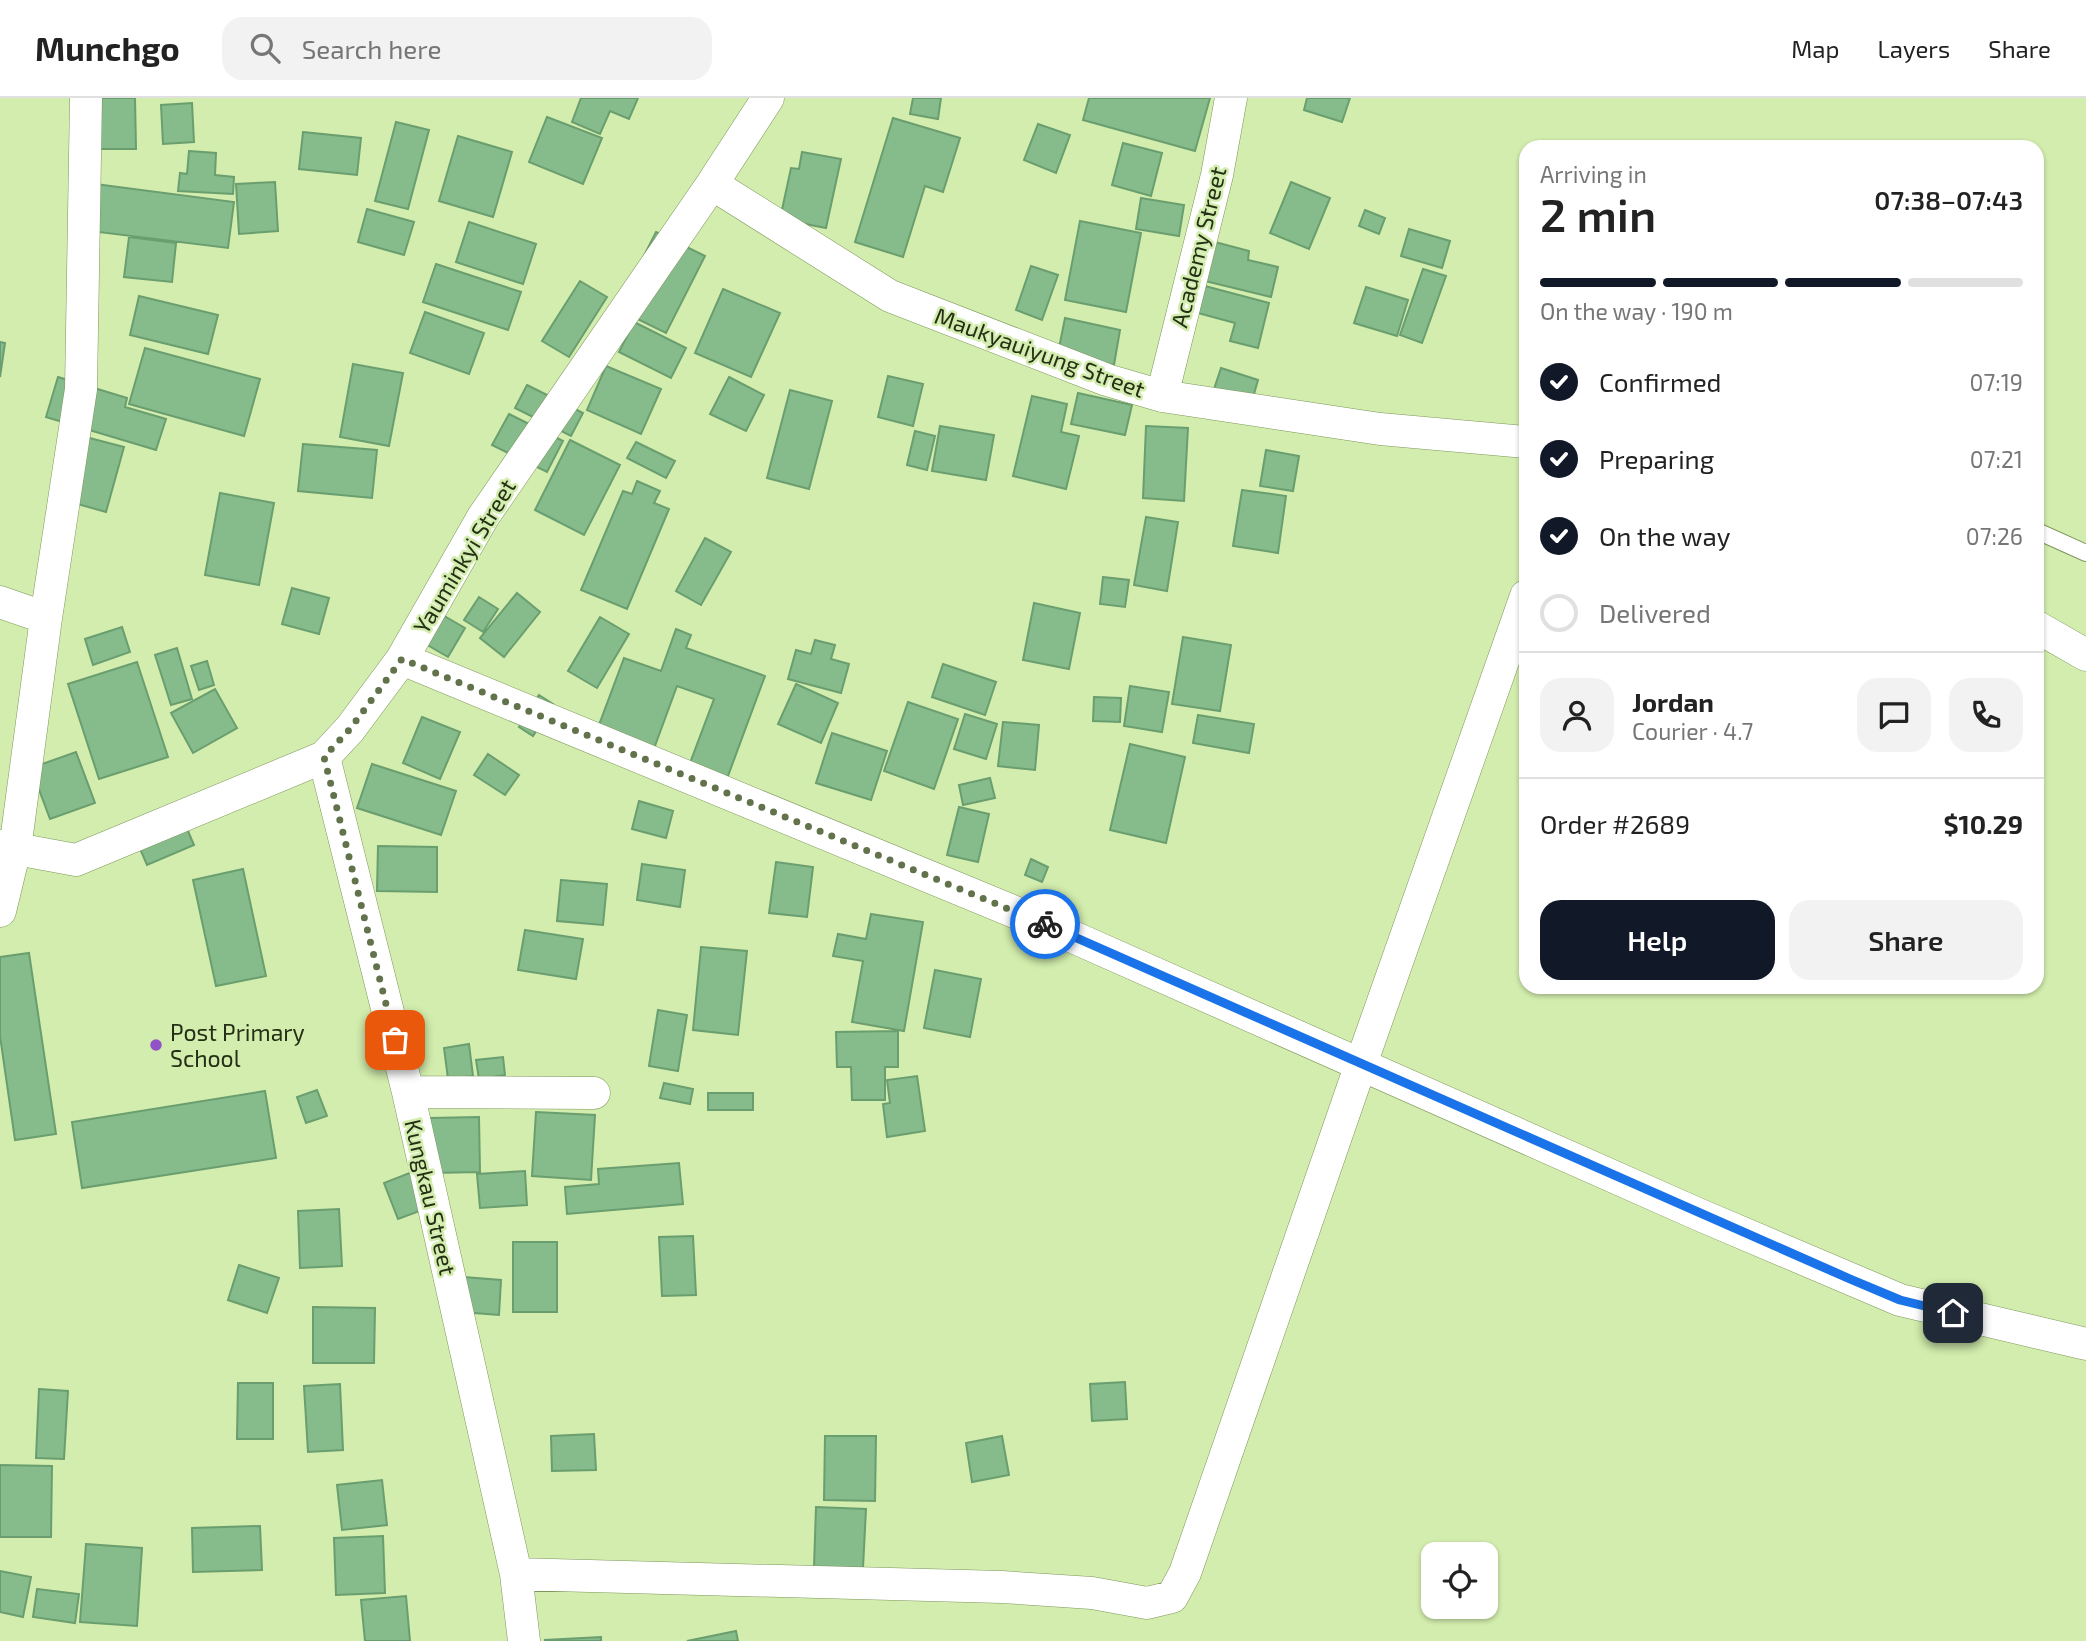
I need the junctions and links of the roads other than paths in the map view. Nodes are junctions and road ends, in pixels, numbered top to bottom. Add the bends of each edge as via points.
1 (86, 98) edge
2 (768, 98) edge
3 (1231, 98) edge
4 (712, 184) junction
5 (1161, 396) junction
6 (1519, 441) edge
7 (2044, 534) edge
8 (2086, 553) edge
9 (0, 602) edge
10 (1519, 616) edge
11 (47, 618) junction
12 (2044, 631) edge
13 (2086, 655) edge
14 (402, 659) junction
15 (324, 757) junction
16 (8, 848) edge
17 (0, 911) edge
18 (1361, 1064) junction
19 (408, 1091) junction
20 (594, 1093) dead end
21 (2086, 1344) edge
22 (516, 1574) junction
23 (524, 1641) edge

1 - 11 street via 81,389
2 - 4 street, Yauminkyi Street
3 - 5 street, Academy Street via 1217,175
4 - 5 street, Maukyauiyung Street via 890,296 1107,380
4 - 14 street, Yauminkyi Street via 484,517
5 - 6 street, Maukyauiyung Street via 1380,429
7 - 8 lane
9 - 11 street
10 - 18 street
11 - 16 street
12 - 13 street
14 - 15 street, Yauminkyi Street
14 - 18 street via 1046,925
15 - 16 street, Yauminkyi Street via 76,860
15 - 19 street, Kungkau Street
16 - 17 street
18 - 21 street via 1900,1300
18 - 22 street via 1185,1573 1172,1597 1147,1602 1002,1587
19 - 20 street
19 - 22 street, Kungkau Street
22 - 23 street, Kungkau Street

